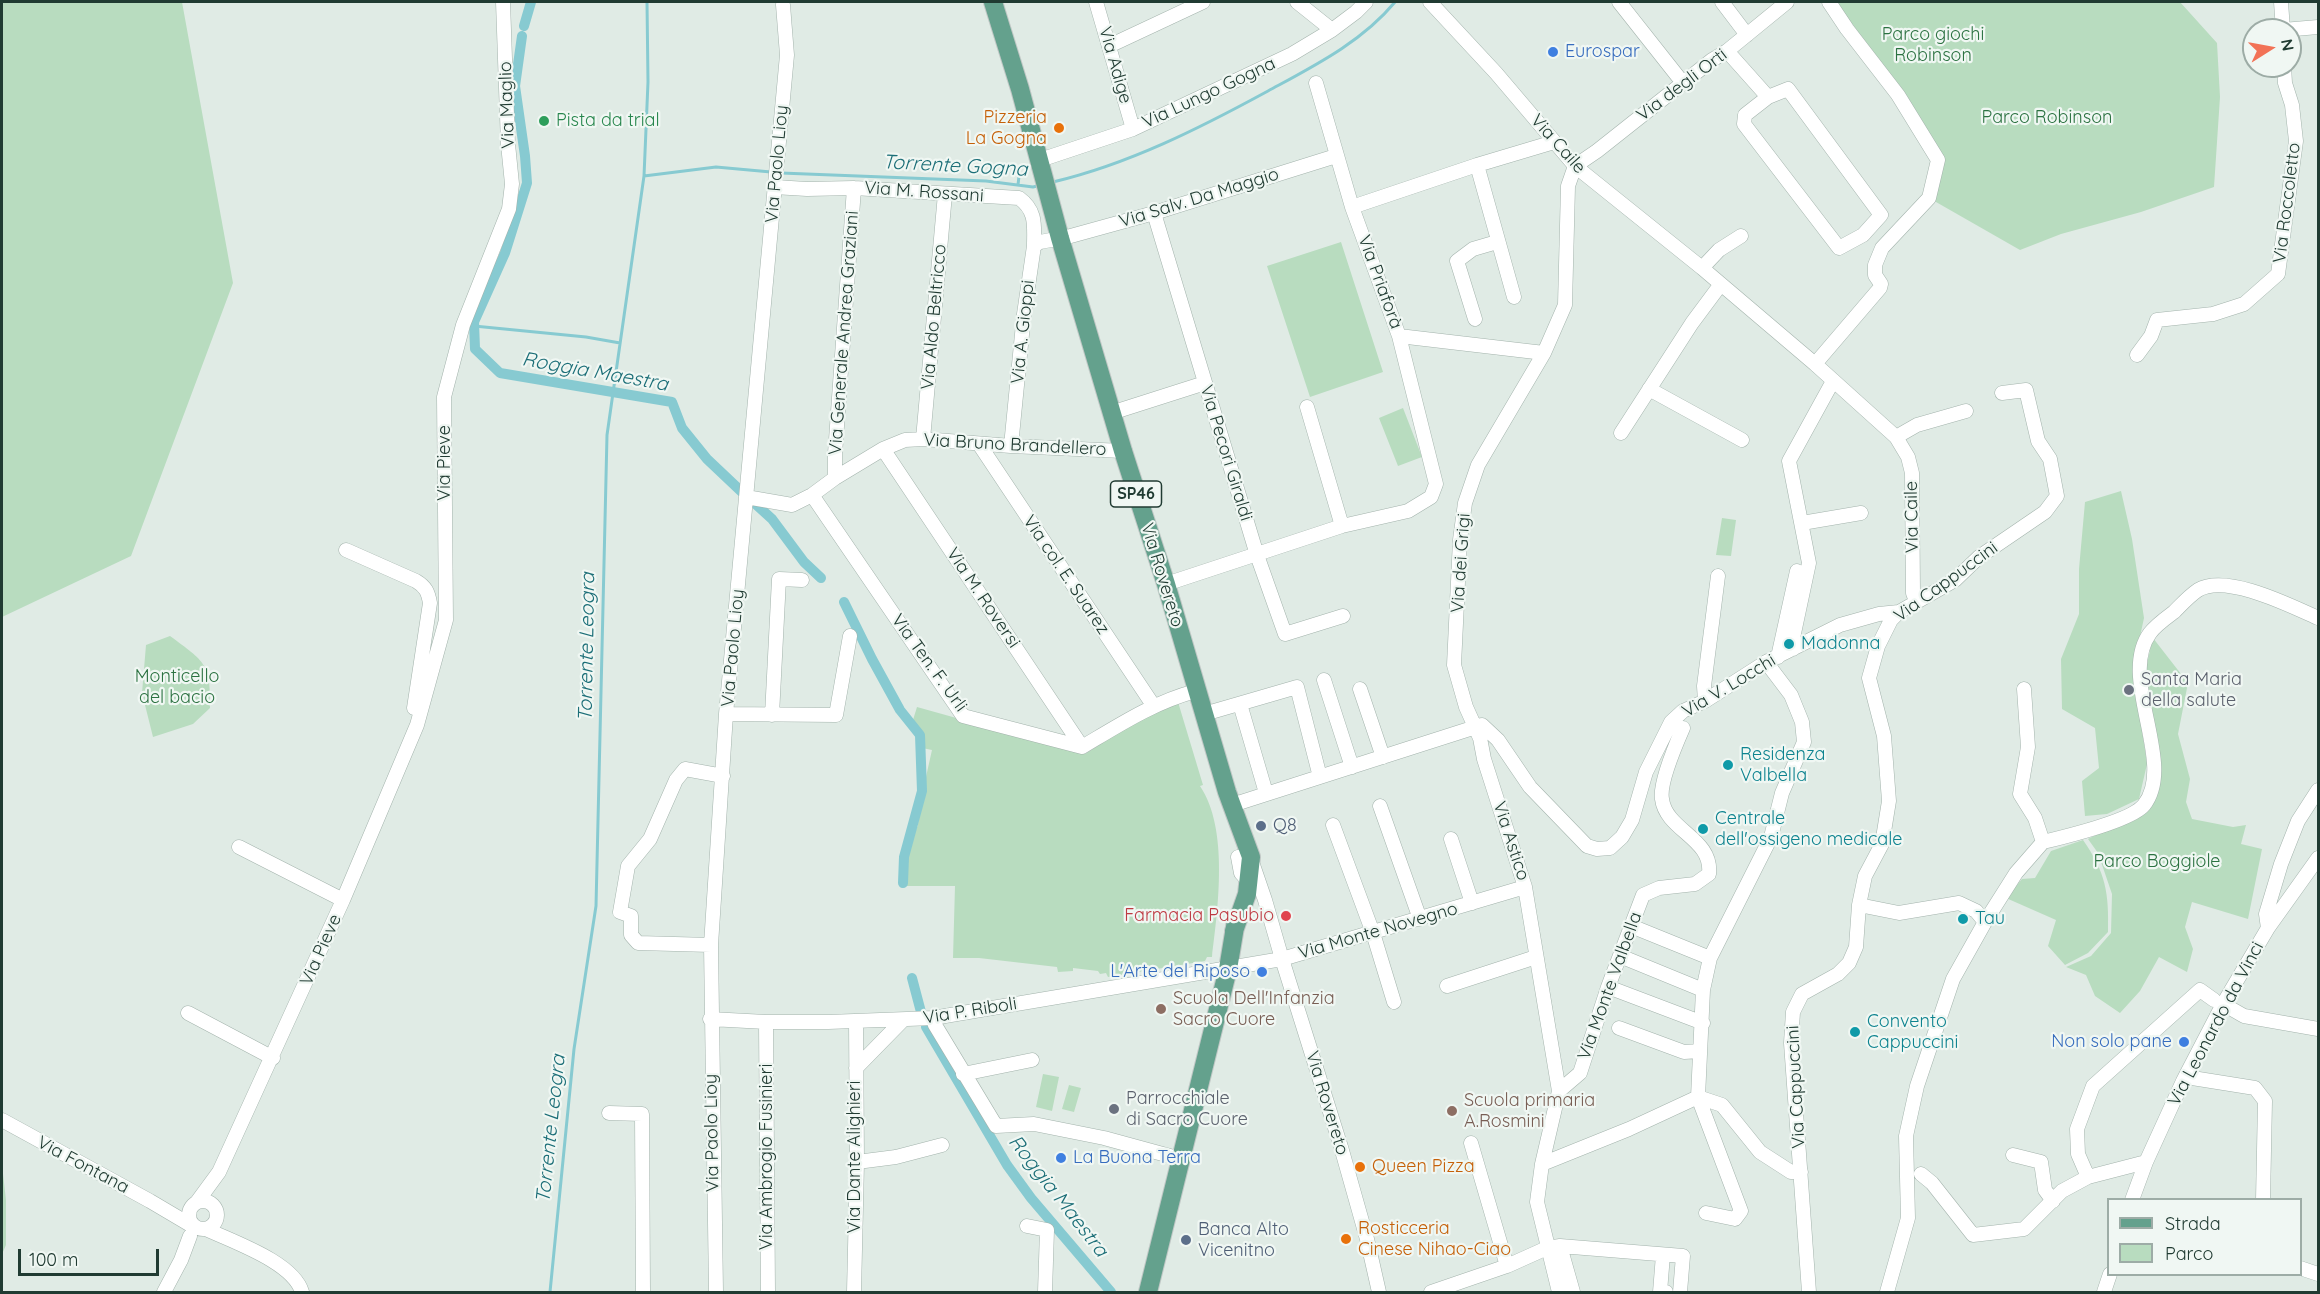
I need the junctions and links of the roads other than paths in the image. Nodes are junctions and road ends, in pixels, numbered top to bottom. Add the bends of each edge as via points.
1 (503, 2) edge
2 (993, 2) edge
3 (1096, 2) edge
4 (1203, 2) edge
5 (1297, 2) edge
6 (1366, 2) edge
7 (1430, 2) edge
8 (1619, 2) edge
9 (1722, 2) edge
10 (1787, 2) edge
11 (1829, 2) edge
12 (2281, 2) edge
13 (783, 5) dead end
14 (2319, 15) edge
15 (2282, 18) edge
16 (2312, 28) edge
17 (1332, 30) junction
18 (1747, 35) junction
19 (1109, 46) junction
20 (1727, 51) junction
21 (2285, 78) edge
22 (1316, 83) dead end
23 (1683, 83) junction
24 (1768, 97) junction
25 (1133, 129) junction
26 (1554, 142) junction
27 (1336, 156) junction
28 (1477, 165) junction
29 (1575, 166) junction
30 (1042, 167) junction
31 (775, 177) junction
32 (854, 188) junction
33 (945, 194) junction
34 (1352, 207) junction
35 (509, 209) joint
36 (1154, 213) junction
37 (1741, 236) dead end
38 (1060, 238) junction
39 (1497, 242) junction
40 (1034, 246) junction
41 (1702, 268) junction
42 (1721, 284) junction
43 (1514, 297) dead end
44 (1474, 319) dead end
45 (1399, 336) junction
46 (1544, 353) junction
47 (2137, 355) dead end
48 (1815, 363) junction
49 (1833, 381) junction
50 (1205, 383) junction
51 (1649, 389) junction
52 (2002, 393) dead end
53 (1307, 407) dead end
54 (1966, 411) dead end
55 (1112, 413) junction
56 (1621, 433) dead end
57 (1896, 437) junction
58 (923, 439) junction
59 (1742, 440) dead end
60 (979, 444) junction
61 (1011, 446) junction
62 (883, 449) junction
63 (1123, 451) junction
64 (835, 478) junction
65 (812, 495) junction
66 (746, 497) junction
67 (1861, 513) dead end
68 (1802, 523) junction
69 (1342, 526) junction
70 (346, 550) dead end
71 (1257, 555) junction
72 (1797, 572) dead end
73 (1718, 576) dead end
74 (802, 580) dead end
75 (1166, 584) junction
76 (1916, 601) junction
77 (1899, 612) junction
78 (1343, 616) dead end
79 (2319, 618) edge
80 (850, 636) dead end
81 (1793, 649) junction
82 (1772, 660) junction
83 (1324, 680) dead end
84 (1360, 689) dead end
85 (2024, 689) dead end
86 (1196, 691) junction
87 (1705, 701) junction
88 (1240, 704) junction
89 (1153, 705) junction
90 (726, 714) junction
91 (1203, 714) junction
92 (772, 715) junction
93 (417, 725) junction
94 (1474, 728) junction
95 (1683, 728) dead end
96 (1082, 747) junction
97 (1383, 758) junction
98 (1352, 767) junction
99 (723, 776) junction
100 (1320, 777) junction
101 (2319, 790) edge
102 (1266, 793) junction
103 (1380, 806) dead end
104 (1234, 810) junction
105 (1333, 825) dead end
106 (1451, 839) dead end
107 (2043, 842) junction
108 (238, 847) dead end
109 (1245, 854) junction
110 (2319, 858) edge
111 (1526, 887) junction
112 (1254, 892) junction
113 (343, 900) junction
114 (1472, 903) junction
115 (1859, 905) junction
116 (1420, 919) junction
117 (1985, 922) junction
118 (1631, 926) junction
119 (2268, 928) junction
120 (1234, 931) junction
121 (1373, 933) junction
122 (711, 945) junction
123 (1620, 956) junction
124 (1536, 957) junction
125 (1710, 958) junction
126 (1282, 959) junction
127 (1228, 969) junction
128 (1447, 986) dead end
129 (1608, 987) junction
130 (1703, 990) junction
131 (1394, 1002) dead end
132 (2219, 1002) junction
133 (188, 1013) dead end
134 (933, 1018) junction
135 (710, 1019) junction
136 (903, 1020) junction
137 (856, 1021) junction
138 (766, 1022) junction
139 (1702, 1023) junction
140 (1619, 1028) dead end
141 (2319, 1029) edge
142 (1700, 1051) junction
143 (273, 1058) junction
144 (1032, 1060) dead end
145 (856, 1068) junction
146 (963, 1074) junction
147 (2186, 1077) junction
148 (1559, 1091) junction
149 (1698, 1097) junction
150 (609, 1113) dead end
151 (2, 1120) edge
152 (1471, 1143) dead end
153 (942, 1145) dead end
154 (2013, 1155) dead end
155 (1181, 1159) junction
156 (857, 1162) junction
157 (2146, 1162) junction
158 (1542, 1164) junction
159 (219, 1172) junction
160 (1802, 1172) junction
161 (1921, 1174) dead end
162 (2088, 1177) junction
163 (2133, 1198) edge
164 (2263, 1198) edge
165 (2053, 1201) junction
166 (194, 1205) junction
167 (165, 1209) junction
168 (216, 1212) junction
169 (1706, 1213) dead end
170 (1027, 1226) dead end
171 (197, 1231) junction
172 (234, 1240) junction
173 (1554, 1247) junction
174 (1663, 1255) junction
175 (1507, 1266) junction
176 (2302, 1268) edge
177 (1376, 1272) junction
178 (2319, 1274) edge
179 (2110, 1276) edge
180 (164, 1293) edge
181 (302, 1293) edge
182 (643, 1293) edge
183 (716, 1293) edge
184 (768, 1293) edge
185 (854, 1293) edge
186 (1045, 1293) edge
187 (1148, 1293) edge
188 (1371, 1293) edge
189 (1379, 1293) edge
190 (1431, 1293) edge
191 (1559, 1293) edge
192 (1573, 1293) edge
193 (1666, 1293) edge
194 (1680, 1293) edge
195 (1809, 1293) edge
196 (1887, 1293) edge
197 (2104, 1293) edge

1 - 35 street, Via Maglio via 512,184
2 - 30 main road, SP46
3 - 19 street, Via Adige
4 - 19 street
5 - 17 street
6 - 17 street, Via Lungo Gogna
7 - 26 street, Via Caile
8 - 23 street
9 - 18 street
10 - 18 street, Via degli Orti
11 - 48 street via 1898,95 1938,160 1929,198 1882,248 1875,265 1880,288
12 - 15 street
13 - 31 street, Via Paolo Lioy via 787,55
14 - 16 street
17 - 25 street, Via Lungo Gogna via 1292,54
18 - 20 street, Via degli Orti
19 - 25 street, Via Adige
20 - 23 street, Via degli Orti
20 - 24 street
21 - 47 street, Via Roccoletto via 2296,141 2278,274 2244,304 2213,314 2157,320
22 - 27 street, Via Priaforà
23 - 29 street, Via degli Orti
24 - 24 street via 1745,115 1744,124 1839,248 1863,235 1881,214 1788,89
25 - 30 street, Via Lungo Gogna
26 - 28 street
26 - 29 street, Via Caile
27 - 34 street, Via Priaforà
27 - 36 street, Via Salv. Da Maggio
28 - 34 street
28 - 39 street
29 - 41 street, Via Caile
29 - 46 street, Via dei Grigi via 1568,186 1565,305
30 - 38 main road, Via Rovereto / SP46
31 - 32 street, Via M. Rossani via 807,189
31 - 66 street, Via Paolo Lioy
32 - 33 street, Via M. Rossani
32 - 64 street, Via Generale Andrea Graziani
33 - 40 street, Via M. Rossani via 1019,198 1034,214
33 - 58 street, Via Aldo Beltricco
34 - 45 street, Via Priaforà
35 - 93 street, Via Pieve via 463,325 444,397 446,620
36 - 38 street, Via Salv. Da Maggio
36 - 50 street, Via Pecori Giraldi
37 - 41 street via 1719,250
38 - 40 street
38 - 55 main road, Via Rovereto / SP46
39 - 43 street
39 - 44 street via 1473,249 1457,261
40 - 61 street, Via A. Gioppi
41 - 42 street, Via Caile
42 - 48 street, Via Caile
42 - 51 street
45 - 46 street
45 - 69 street, Via Priaforà via 1436,484 1431,497 1408,511
46 - 94 street, Via dei Grigi via 1478,465 1465,502 1454,665
48 - 49 street, Via Caile
49 - 57 street, Via Caile
49 - 68 street via 1789,461
50 - 55 street
50 - 71 street, Via Pecori Giraldi
51 - 56 street
51 - 59 street
52 - 76 street, Via Cappuccini via 2026,390 2038,441 2050,459 2057,496 2045,512 1979,557 1954,580
53 - 69 street
54 - 57 street via 1917,425
55 - 63 main road, Via Rovereto / SP46
57 - 76 street, Via Caile via 1912,473
58 - 60 street, Via Bruno Brandellero
58 - 62 street, Via Bruno Brandellero via 905,440
60 - 61 street, Via Bruno Brandellero
60 - 89 street, Via col. E. Suarez
61 - 63 street, Via Bruno Brandellero
62 - 64 street, Via Bruno Brandellero
62 - 96 street, Via M. Roversi
63 - 75 main road, Via Rovereto / SP46
64 - 65 street, Via Bruno Brandellero
65 - 66 street, Via Bruno Brandellero via 792,505
65 - 96 street, Via Ten. F. Urli via 963,716
66 - 90 street, Via Paolo Lioy
67 - 68 street
68 - 81 street via 1809,562
69 - 71 street
70 - 93 street, Via Pieve via 416,581 429,594 414,708
71 - 75 street
71 - 78 street, Via Pecori Giraldi via 1285,634
72 - 82 street
73 - 87 street
74 - 92 street via 779,579
75 - 86 main road, Via Rovereto / SP46
76 - 77 street, Via Cappuccini
77 - 81 street, Via V. Locchi via 1840,625
77 - 115 street, Via Cappuccini via 1878,646 1869,678 1884,736 1889,801 1882,844 1865,876
79 - 107 street via 2246,589 2199,589 2150,633 2141,654 2141,684 2155,763 2152,789 2144,806 2089,832
80 - 92 street via 836,715
81 - 82 street, Via V. Locchi
82 - 87 street, Via V. Locchi
82 - 125 street via 1802,722 1804,742 1782,793 1771,837
83 - 98 street
84 - 97 street
85 - 107 street via 2028,747 2020,794 2035,818
86 - 89 street
86 - 91 main road, Via Rovereto / SP46
87 - 94 street, Via V. Locchi via 1683,711 1671,722 1646,772 1632,820 1610,848 1587,846 1530,787 1498,740 1482,725
88 - 91 street
88 - 100 street via 1297,687
88 - 102 street
89 - 96 street
90 - 92 street
90 - 99 street, Via Paolo Lioy
91 - 104 main road, Via Rovereto / SP46
93 - 113 street, Via Pieve
94 - 97 street
94 - 111 street, Via Astico
95 - 118 street, Via Monte Valbella via 1669,762 1661,798 1667,813 1702,848 1710,864 1709,874 1695,884 1659,888 1643,895
97 - 98 street
98 - 100 street
99 - 122 street, Via Paolo Lioy
99 - 122 street via 685,769 676,780 650,839 628,867 620,912 631,916 631,935 638,943
100 - 102 street
101 - 119 street via 2298,821 2281,864 2266,914
102 - 104 street
103 - 116 street
104 - 109 main road, Via Rovereto / SP46
105 - 121 street
106 - 114 street
107 - 117 street via 2016,873
108 - 113 street
109 - 112 main road, SP46
109 - 112 street, Via Rovereto
109 - 120 main road, SP46
110 - 119 street, Via Leonardo da Vinci
111 - 114 street, Via Monte Novegno
111 - 124 street, Via Astico
112 - 120 main road, SP46
112 - 126 street, Via Rovereto
113 - 143 street, Via Pieve
114 - 116 street, Via Monte Novegno
115 - 117 street via 1899,913 1959,903 1976,911
115 - 160 street, Via Cappuccini via 1856,947 1849,963 1838,974 1802,994 1792,1012
116 - 121 street, Via Monte Novegno
117 - 196 street via 1953,979 1917,1086 1906,1136 1908,1218
118 - 123 street, Via Monte Valbella
118 - 125 street
119 - 132 street, Via Leonardo da Vinci
120 - 127 main road, SP46
121 - 126 street, Via Monte Novegno
121 - 131 street
122 - 135 street, Via Paolo Lioy
123 - 129 street, Via Monte Valbella
123 - 130 street
124 - 128 street
124 - 148 street, Via Astico
125 - 130 street
126 - 127 street, Via Monte Novegno
126 - 177 street, Via Rovereto
127 - 134 street, Via P. Riboli
127 - 155 main road, SP46
129 - 139 street
129 - 148 street, Via Monte Valbella via 1580,1073
130 - 139 street
132 - 141 street via 2244,1016
132 - 147 street, Via Leonardo da Vinci
132 - 162 street via 2200,990 2092,1086 2077,1129 2078,1154
133 - 143 street
134 - 136 street, Via P. Riboli
134 - 146 street
135 - 138 street, Via P. Riboli
135 - 183 street, Via Paolo Lioy
136 - 137 street, Via P. Riboli
136 - 145 street
137 - 138 street, Via P. Riboli
137 - 145 street, Via Dante Alighieri
138 - 184 street, Via Ambrogio Fusinieri
139 - 142 street
140 - 142 street via 1684,1052
142 - 149 street
143 - 159 street, Via Pieve
144 - 146 street
145 - 156 street, Via Dante Alighieri
146 - 155 street via 996,1126 1034,1124
147 - 157 street, Via Leonardo da Vinci
147 - 164 street via 2255,1088 2265,1101
148 - 158 street, Via Astico
149 - 158 street via 1629,1130
149 - 160 street via 1722,1105 1760,1152 1791,1172
149 - 169 street via 1740,1211 1735,1219
150 - 182 street via 642,1114
151 - 167 street, Via Fontana
152 - 175 street
153 - 156 street
154 - 165 street via 2041,1161 2044,1190
155 - 187 main road, SP46
156 - 185 street, Via Dante Alighieri
157 - 162 street
157 - 163 street, Via Leonardo da Vinci
158 - 173 street, Via Astico via 1537,1202
159 - 166 street, Via Pieve
159 - 168 street, Via Pieve
160 - 195 street, Via Cappuccini
161 - 165 street via 1973,1235 2024,1229
162 - 165 street via 2062,1191
166 - 167 street, Via Fontana via 174,1211
166 - 168 street via 207,1201
166 - 171 street via 188,1218
167 - 171 street, Via Fontana
168 - 171 street via 213,1225
168 - 172 street
170 - 186 street via 1047,1230
171 - 172 street, Via Fontana
171 - 180 street
172 - 181 street via 294,1276
173 - 174 street
173 - 175 street
173 - 191 street
173 - 192 street
174 - 193 street via 1660,1292
174 - 194 street via 1683,1256
175 - 190 street
176 - 178 street
177 - 188 street, Via Rovereto
177 - 189 street, Via Rovereto
179 - 197 street

